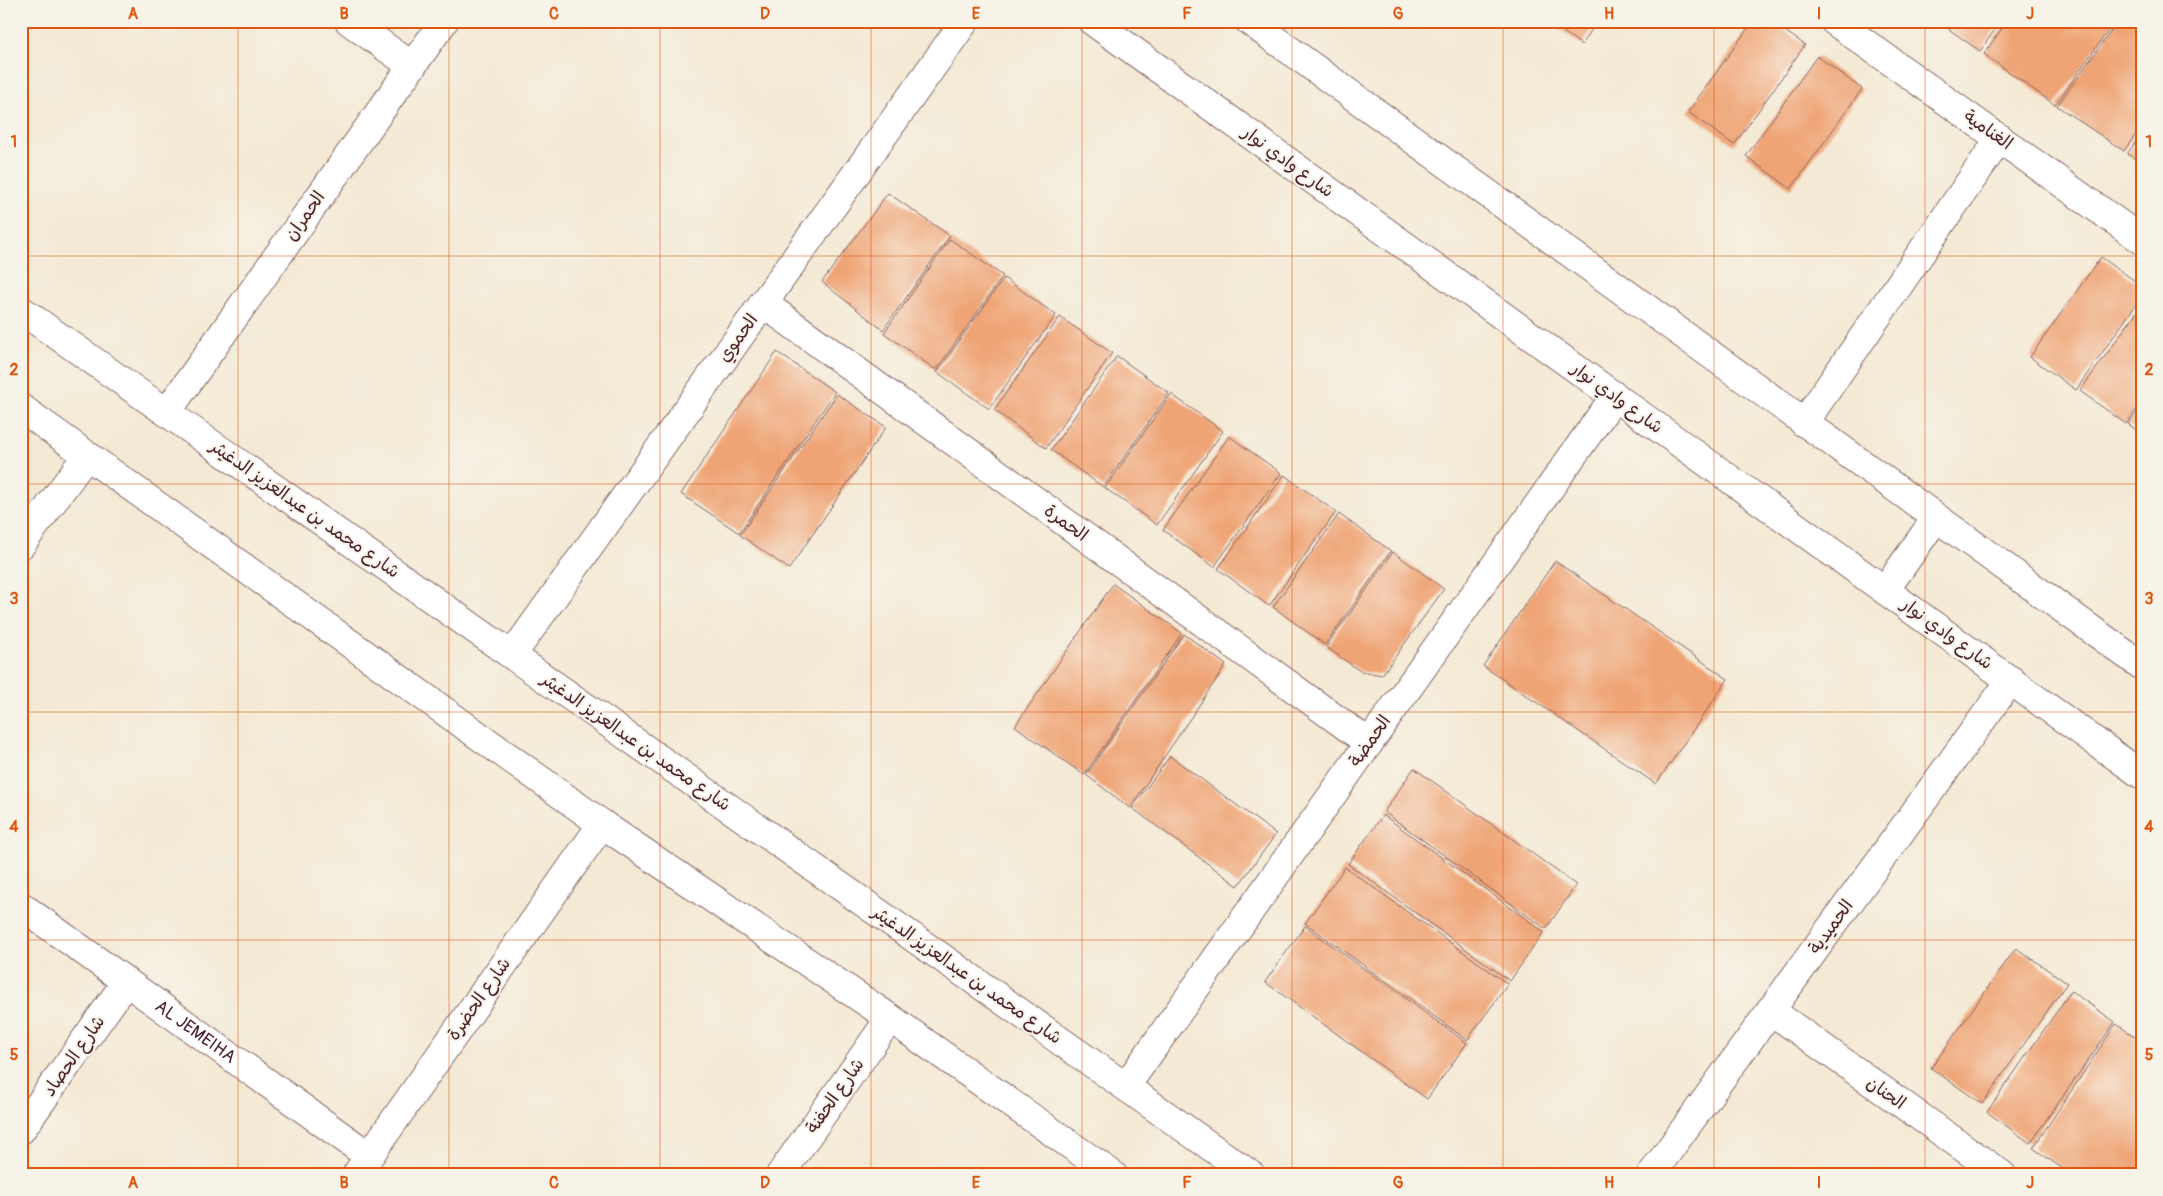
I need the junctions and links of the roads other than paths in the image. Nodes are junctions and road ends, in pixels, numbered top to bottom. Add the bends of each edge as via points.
1 (349, 21) edge
2 (444, 21) edge
3 (964, 21) edge
4 (1092, 21) edge
5 (1249, 21) edge
6 (1834, 21) edge
7 (412, 66) junction
8 (2000, 138) junction
9 (2142, 240) edge
10 (763, 303) junction
11 (21, 310) edge
12 (1615, 396) junction
13 (21, 408) edge
14 (167, 412) junction
15 (1804, 423) junction
16 (87, 455) junction
17 (1936, 518) junction
18 (21, 545) edge
19 (1885, 590) junction
20 (512, 655) junction
21 (2142, 666) edge
22 (2011, 680) junction
23 (1369, 743) junction
24 (2142, 775) edge
25 (602, 824) junction
26 (21, 906) edge
27 (126, 982) junction
28 (1770, 1010) junction
29 (890, 1018) junction
30 (1126, 1086) junction
31 (21, 1130) edge
32 (363, 1166) edge
33 (780, 1175) edge
34 (1113, 1175) edge
35 (1251, 1175) edge
36 (1650, 1175) edge
37 (2002, 1175) edge

1 - 7 street
2 - 7 street, الحمران
3 - 10 street, الحموي
4 - 12 street, شارع وادي نوار
5 - 15 street
6 - 8 street, الغنامية
7 - 14 street, الحمران
8 - 9 street, الغنامية
8 - 15 street
10 - 20 street, الحموي
10 - 23 street, الحمرة
11 - 14 street, شارع محمد بن عبدالعزيز الدغيثر
12 - 19 street, شارع وادي نوار
12 - 23 street, الحمضة
13 - 16 street
14 - 20 street, شارع محمد بن عبدالعزيز الدغيثر
15 - 17 street
16 - 18 street
16 - 25 street
17 - 19 street
17 - 21 street
19 - 22 street, شارع وادي نوار
20 - 30 street, شارع محمد بن عبدالعزيز الدغيثر
22 - 24 street, شارع وادي نوار
22 - 28 street, الحميدية
23 - 30 street, الحمضة
25 - 29 street
25 - 32 street, شارع الحضرة
26 - 27 street, AL JEMEIHA
27 - 31 street, شارع الحصاد
27 - 32 street, AL JEMEIHA
28 - 36 street, الحميدية
28 - 37 street, الحنان
29 - 33 street, شارع الحفنة
29 - 34 street
30 - 35 street, شارع محمد بن عبدالعزيز الدغيثر

